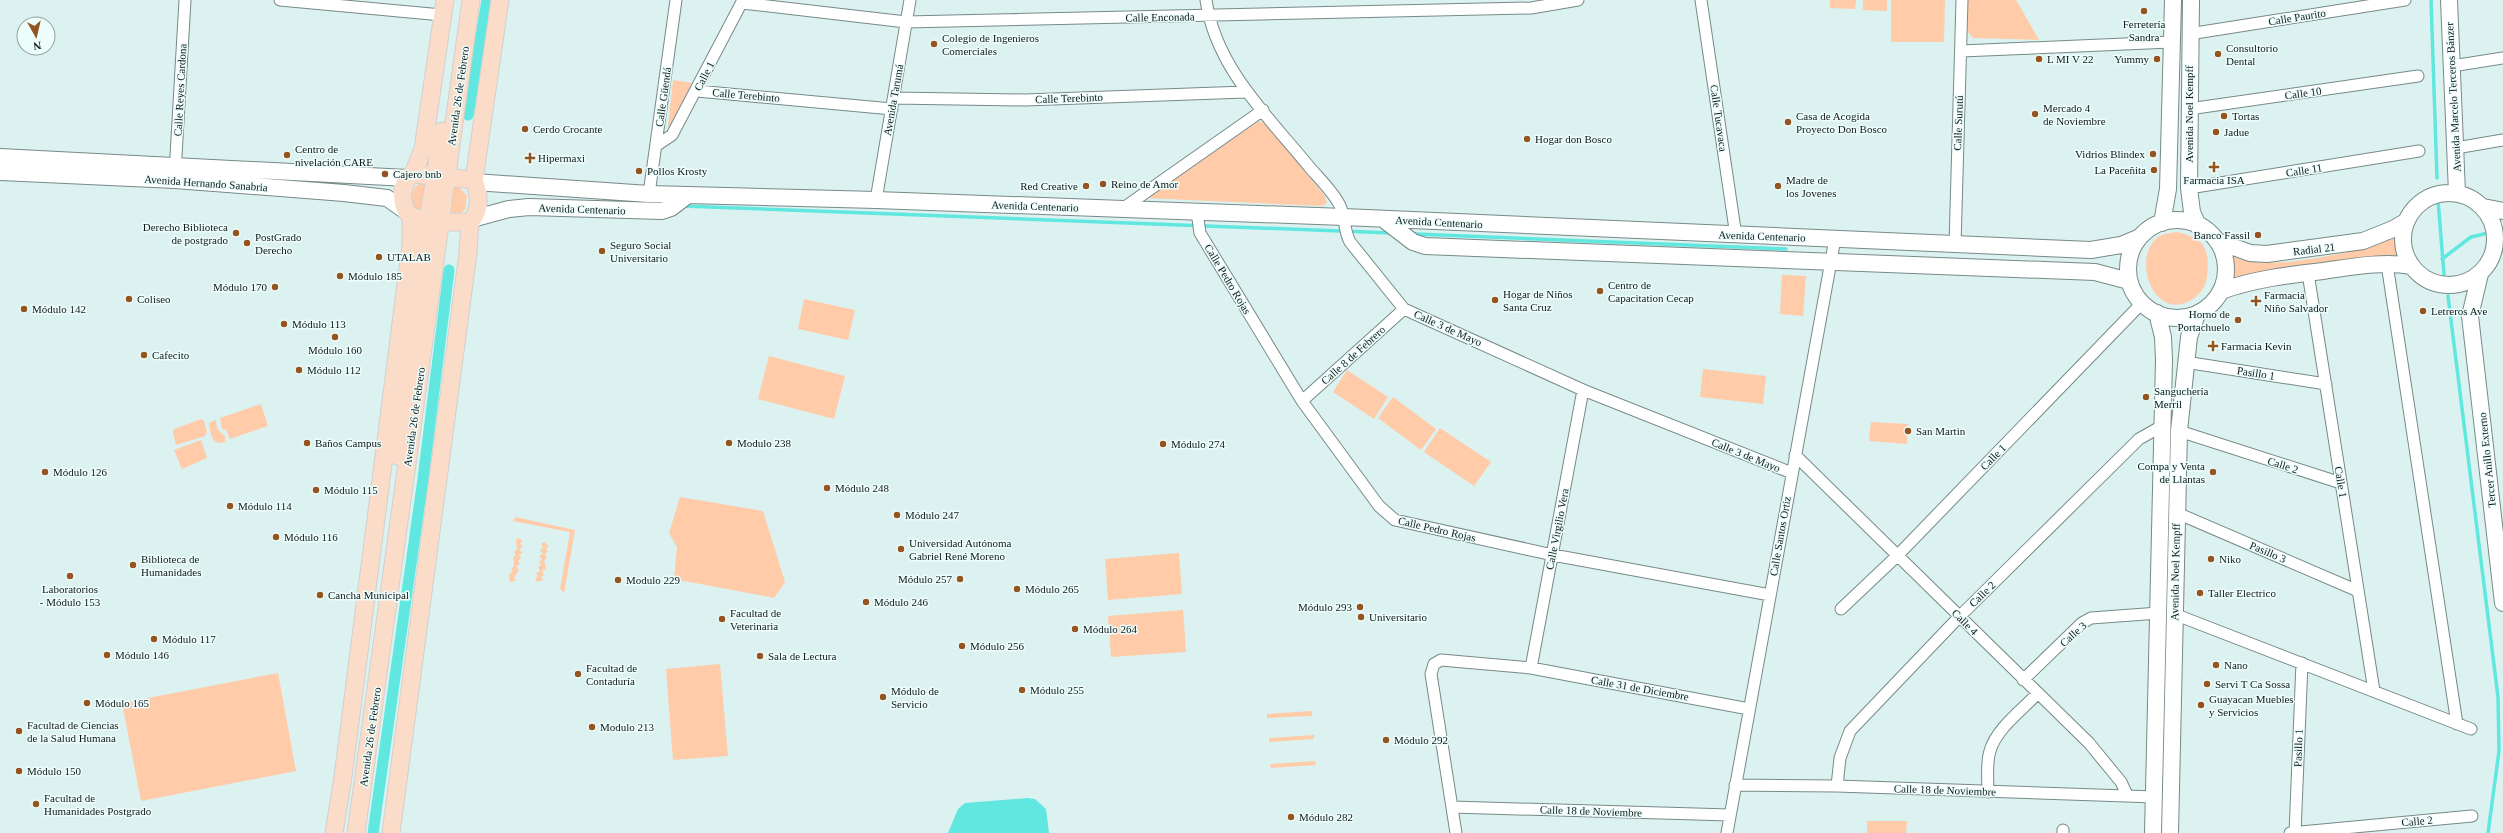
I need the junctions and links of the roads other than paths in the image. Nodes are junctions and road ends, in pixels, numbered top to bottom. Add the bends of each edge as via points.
1 (185, 0) edge
2 (280, 0) edge
3 (460, 0) edge
4 (472, 0) edge
5 (500, 0) edge
6 (676, 0) edge
7 (910, 0) edge
8 (1206, 0) edge
9 (1578, 0) edge
10 (1701, 0) edge
11 (1962, 0) edge
12 (2173, 0) edge
13 (2185, 0) edge
14 (2191, 0) edge
15 (2405, 0) edge
16 (2449, 0) edge
17 (742, 2) edge
18 (1530, 4) edge
19 (444, 7) edge
20 (1208, 16) junction
21 (906, 22) junction
22 (2190, 34) junction
23 (2171, 42) junction
24 (1961, 51) junction
25 (2503, 58) edge
26 (2452, 66) junction
27 (2418, 76) dead end
28 (696, 90) junction
29 (1245, 92) junction
30 (893, 104) junction
31 (2189, 109) junction
32 (1262, 110) junction
33 (2503, 140) edge
34 (657, 145) junction
35 (2456, 148) junction
36 (2418, 152) dead end
37 (0, 157) edge
38 (0, 172) edge
39 (175, 173) junction
40 (345, 176) junction
41 (410, 176) junction
42 (442, 176) junction
43 (474, 181) junction
44 (2189, 188) junction
45 (344, 193) junction
46 (649, 194) junction
47 (2457, 194) junction
48 (876, 200) junction
49 (680, 202) junction
50 (2483, 207) junction
51 (1122, 209) junction
52 (2503, 211) edge
53 (409, 215) junction
54 (1383, 219) junction
55 (435, 221) junction
56 (471, 221) junction
57 (2407, 221) junction
58 (1198, 222) junction
59 (2162, 223) junction
60 (1345, 226) junction
61 (2198, 226) junction
62 (1736, 236) junction
63 (2140, 237) junction
64 (1835, 239) junction
65 (2217, 241) junction
66 (1955, 245) junction
67 (2498, 251) edge
68 (1830, 263) junction
69 (2387, 264) junction
70 (2412, 266) junction
71 (2308, 273) junction
72 (2480, 274) junction
73 (2129, 281) junction
74 (2450, 285) junction
75 (2221, 291) junction
76 (2142, 303) junction
77 (1404, 309) junction
78 (2157, 313) junction
79 (2197, 314) junction
80 (2470, 316) junction
81 (2185, 362) junction
82 (2326, 384) junction
83 (1583, 390) junction
84 (1302, 401) junction
85 (2162, 426) junction
86 (2179, 431) junction
87 (1795, 455) junction
88 (1792, 473) junction
89 (2342, 483) junction
90 (2177, 513) junction
91 (1553, 555) junction
92 (1897, 556) junction
93 (2358, 590) junction
94 (1770, 595) junction
95 (2503, 603) edge
96 (1841, 609) dead end
97 (2167, 613) junction
98 (1959, 616) junction
99 (2302, 663) junction
100 (1531, 668) junction
101 (2023, 680) junction
102 (2374, 691) junction
103 (2037, 694) junction
104 (1749, 708) junction
105 (2457, 724) junction
106 (2471, 729) dead end
107 (359, 757) junction
108 (1735, 785) junction
109 (1837, 786) junction
110 (1988, 792) junction
111 (2127, 794) junction
112 (2154, 800) junction
113 (1452, 807) junction
114 (1730, 815) junction
115 (337, 816) junction
116 (2472, 816) dead end
117 (334, 833) edge
118 (346, 833) edge
119 (356, 833) edge
120 (391, 833) edge
121 (1456, 833) edge
122 (1727, 833) edge
123 (2153, 833) edge
124 (2157, 833) edge
125 (2170, 833) edge
126 (2290, 833) edge
127 (2295, 833) edge

1 - 39 street, Calle Reyes Cardona
2 - 19 street
3 - 42 main road, Avenida 26 de Febrero
4 - 42 main road, Avenida 26 de Febrero
5 - 43 main road
6 - 34 street, Calle Güendá
7 - 21 street, Avenida Tarumá
8 - 20 street, Calle 3 de Mayo
9 - 18 street, Calle Enconada
10 - 62 street, Calle Tucavaca
11 - 24 street, Calle Surutú
12 - 23 street, Avenida Noel Kempff
13 - 23 street via 2183,22
14 - 22 street, Avenida Noel Kempff
15 - 22 street, Calle Paurito
16 - 26 street, Avenida Marcelo Terceros Bánzer
17 - 21 street, Calle Enconada
17 - 28 street, Calle 1
18 - 20 street, Calle Enconada
19 - 41 main road via 423,149
20 - 21 street, Calle Enconada
20 - 29 street, Calle 3 de Mayo via 1221,50
21 - 30 street, Avenida Tarumá
22 - 31 street, Avenida Noel Kempff
23 - 24 street
23 - 31 street via 2181,60 2183,96
23 - 59 street, Avenida Noel Kempff via 2168,189
24 - 66 street, Calle Surutú
25 - 26 street
26 - 35 street, Avenida Marcelo Terceros Bánzer
27 - 31 street, Calle 10
28 - 30 street, Calle Terebinto
28 - 34 street, Calle 1 via 672,135
29 - 30 street, Calle Terebinto
29 - 32 street, Calle 3 de Mayo
30 - 48 street, Avenida Tarumá
31 - 44 street, Avenida Noel Kempff
32 - 51 street
32 - 60 street, Calle 3 de Mayo via 1339,202
33 - 35 street
34 - 46 street, Calle Güendá
35 - 47 street, Avenida Marcelo Terceros Bánzer
36 - 44 street, Calle 11
37 - 39 street, Avenida Hernando Sanabria
38 - 39 street, Avenida Hernando Sanabria
39 - 40 street, Avenida Hernando Sanabria
39 - 45 street, Avenida Hernando Sanabria
40 - 41 street, Avenida Hernando Sanabria
40 - 45 street
41 - 42 main road
41 - 53 main road, Avenida 26 de Febrero via 403,195
42 - 43 main road
42 - 55 main road, Avenida 26 de Febrero
43 - 46 street, Avenida Centenario
43 - 56 main road via 478,201
44 - 61 street, Avenida Noel Kempff via 2192,212
45 - 53 street, Avenida Hernando Sanabria via 387,198
46 - 49 street, Avenida Centenario
47 - 50 street via 2469,197
47 - 57 street via 2433,196 2418,206
48 - 49 street, Avenida Centenario
48 - 51 street, Avenida Centenario
49 - 56 street, Avenida Centenario via 653,211 528,207 509,209
50 - 52 street
50 - 67 street via 2492,221
51 - 58 street, Avenida Centenario
53 - 55 main road
53 - 115 main road, Avenida 26 de Febrero via 410,252
54 - 60 street, Avenida Centenario
54 - 62 street, Avenida Centenario
54 - 68 street, Avenida Centenario via 1413,242 1425,246
55 - 56 main road
55 - 107 main road, Avenida 26 de Febrero
55 - 119 main road, Avenida 26 de Febrero
56 - 120 main road
57 - 65 street, Radial 21 via 2363,242 2267,254 2250,253
57 - 70 street via 2403,244
58 - 60 street, Avenida Centenario
58 - 84 street, Calle Pedro Rojas
59 - 61 street via 2186,221
59 - 63 street
60 - 77 street, Calle 3 de Mayo
61 - 65 street
62 - 64 street, Avenida Centenario
63 - 66 street, Avenida Centenario via 2121,245 2091,250
63 - 73 street via 2132,250 2128,265
64 - 66 street, Avenida Centenario
64 - 68 street, Calle Santos Ortiz
65 - 75 street via 2224,253 2226,266
67 - 72 street
68 - 73 street, Avenida Centenario via 2095,272
68 - 87 street, Calle Santos Ortiz
69 - 70 street, Radial 21
69 - 71 street, Radial 21
69 - 105 street
70 - 74 street via 2421,276 2432,282
71 - 75 street, Radial 21 via 2260,279
71 - 82 street, Calle 1
72 - 74 street via 2469,281
72 - 80 street, Tercer Anillo Externo
73 - 76 street
74 - 80 street, Tercer Anillo Externo via 2466,304
75 - 79 street via 2211,304
76 - 78 street
76 - 92 street, Calle 1
77 - 83 street, Calle 3 de Mayo
77 - 84 street, Calle 8 de Febrero
78 - 79 street via 2170,317
78 - 85 street, Avenida Noel Kempff via 2163,336
79 - 81 street, Avenida Noel Kempff via 2189,337
80 - 95 street, Tercer Anillo Externo
81 - 82 street, Pasillo 1
81 - 86 street, Avenida Noel Kempff
82 - 89 street, Calle 1
83 - 88 street, Calle 3 de Mayo
83 - 91 street, Calle Virgilio Vera
84 - 91 street, Calle Pedro Rojas via 1379,506 1395,520
85 - 97 street, Avenida Noel Kempff via 2161,536 2166,549
85 - 98 street, Calle 2 via 2140,440
86 - 89 street, Calle 2
86 - 90 street, Avenida Noel Kempff
87 - 88 street, Calle Santos Ortiz
87 - 92 street, Calle 4
88 - 94 street, Calle Santos Ortiz
89 - 93 street, Calle 1
90 - 93 street, Pasillo 3
90 - 97 street, Avenida Noel Kempff
91 - 94 street, Calle Pedro Rojas
91 - 100 street, Calle Virgilio Vera
92 - 96 street, Calle 1
92 - 98 street, Calle 4
93 - 102 street, Calle 1
94 - 104 street, Calle Santos Ortiz
97 - 99 street
97 - 101 street, Calle 3 via 2091,618 2082,623
97 - 112 street, Avenida Noel Kempff
97 - 125 street, Avenida Noel Kempff via 2172,721
98 - 101 street, Calle 4
98 - 109 street, Calle 2 via 1850,732 1840,758
99 - 102 street
99 - 127 street, Pasillo 1
100 - 104 street, Calle 31 de Diciembre
100 - 113 street, Calle 31 de Diciembre via 1441,660 1434,664 1431,674
101 - 103 street, Calle 4
102 - 105 street
103 - 110 street via 1998,734 1993,743 1989,753
103 - 111 street, Calle 4 via 2088,743 2121,782
104 - 108 street, Calle Santos Ortiz
105 - 106 street
107 - 115 main road
107 - 118 main road, Avenida 26 de Febrero
108 - 109 street, Calle 18 de Noviembre
108 - 114 street, Calle Santos Ortiz
109 - 110 street, Calle 18 de Noviembre
110 - 111 street, Calle 18 de Noviembre
111 - 112 street, Calle 18 de Noviembre
112 - 123 street, Avenida Noel Kempff
112 - 124 street
113 - 114 street, Calle 18 de Noviembre
113 - 121 street, Calle 31 de Diciembre
114 - 122 street, Calle Santos Ortiz
115 - 117 main road, Avenida 26 de Febrero
116 - 127 street, Calle 2
126 - 127 street, Calle 2

